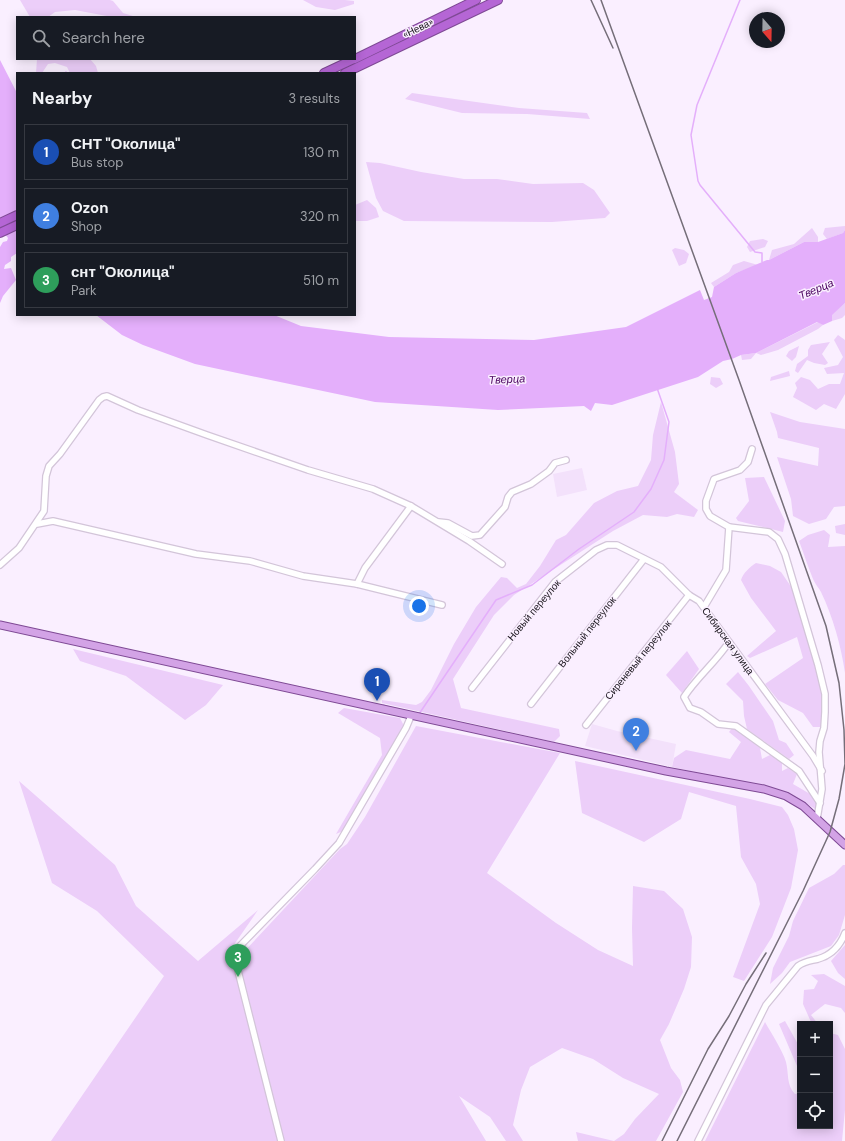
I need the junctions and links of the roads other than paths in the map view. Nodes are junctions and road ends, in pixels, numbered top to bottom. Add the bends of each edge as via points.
1 (476, 0) edge
2 (498, 0) edge
3 (356, 58) edge
4 (352, 60) edge
5 (326, 72) edge
6 (347, 72) edge
7 (16, 215) edge
8 (0, 223) edge
9 (16, 225) edge
10 (0, 233) edge
11 (752, 449) dead end
12 (566, 460) dead end
13 (411, 506) junction
14 (436, 521) junction
15 (36, 524) junction
16 (729, 527) junction
17 (607, 544) joint
18 (644, 559) junction
19 (502, 564) dead end
20 (0, 565) edge
21 (357, 584) junction
22 (689, 595) junction
23 (442, 605) dead end
24 (704, 607) junction
25 (0, 626) edge
26 (729, 642) junction
27 (472, 688) dead end
28 (531, 704) dead end
29 (411, 716) junction
30 (586, 725) dead end
31 (822, 771) junction
32 (820, 803) junction
33 (816, 819) junction
34 (845, 844) edge
35 (845, 933) edge
36 (281, 1141) edge
37 (698, 1141) edge

1 - 3 highway, «Нева»
2 - 6 highway, «Нева»
4 - 5 highway, «Нева»
7 - 8 highway
9 - 10 highway
11 - 16 street via 748,462 740,470 714,479 706,501 706,509 710,516
12 - 14 street via 555,463 549,471 531,484 512,492 505,507 480,535 472,536 448,523
13 - 14 street
13 - 15 street via 373,489 308,470 193,430 107,396 99,400 49,466 44,511
13 - 21 street via 365,568
14 - 19 street
15 - 20 street via 19,548
15 - 21 street via 53,521 196,554 250,561 303,576
16 - 24 street via 726,570
16 - 31 street via 769,532 778,539 785,554 825,694 819,752
17 - 18 street, Сибирская улица via 617,545
17 - 27 street, Новый переулок via 555,582
18 - 22 street, Сибирская улица via 661,567
18 - 28 street, Вольный переулок
21 - 23 street
22 - 24 street, Сибирская улица via 699,600
22 - 30 street, Сиреневый переулок
24 - 26 street, Сибирская улица
25 - 29 main road
26 - 31 street, Сибирская улица
26 - 32 street via 684,697 690,708 702,712 718,724 736,726 799,771
29 - 33 main road via 666,771 764,789 795,801
29 - 36 street via 339,843 234,952
31 - 32 street
32 - 33 street
33 - 34 main road
35 - 37 street via 839,945 830,954 804,961 798,966 766,1005

